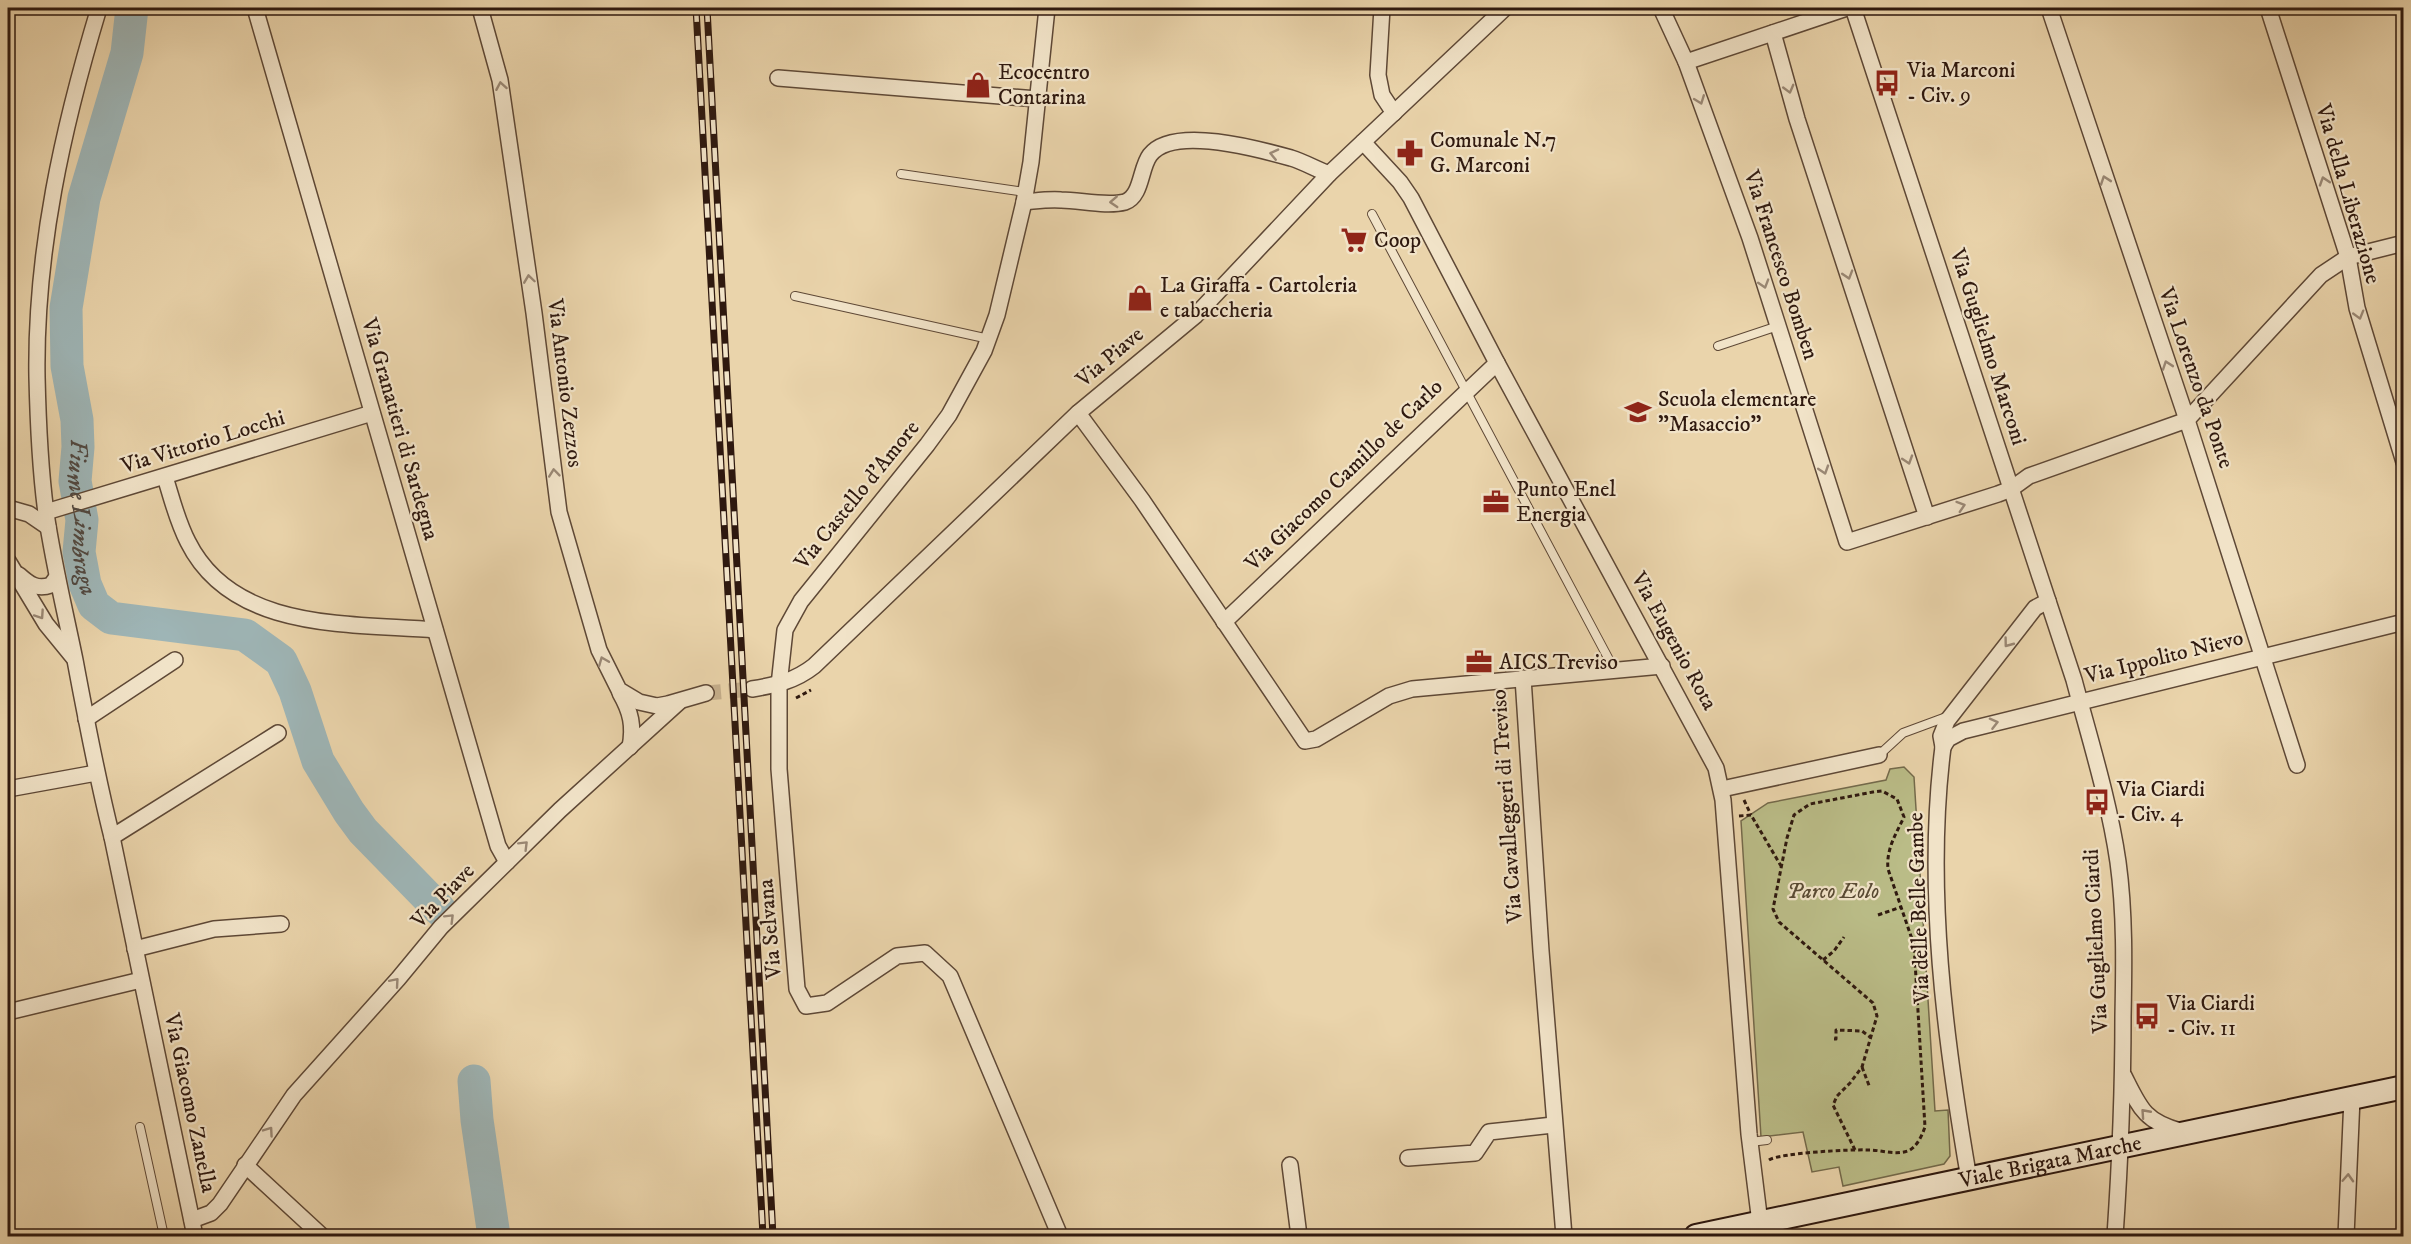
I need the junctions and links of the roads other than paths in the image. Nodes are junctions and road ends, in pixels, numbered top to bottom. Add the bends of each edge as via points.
1 (99, 8) edge
2 (255, 8) edge
3 (480, 8) edge
4 (1047, 8) edge
5 (1382, 8) edge
6 (1505, 8) edge
7 (1661, 8) edge
8 (1847, 8) edge
9 (1853, 8) edge
10 (2049, 8) edge
11 (2268, 8) edge
12 (1773, 33) junction
13 (1686, 62) junction
14 (778, 78) dead end
15 (1036, 99) junction
16 (1394, 113) junction
17 (1363, 142) junction
18 (901, 174) dead end
19 (1329, 174) junction
20 (1025, 197) junction
21 (1372, 214) dead end
22 (2403, 243) edge
23 (2348, 257) junction
24 (795, 296) dead end
25 (1778, 326) junction
26 (989, 339) junction
27 (1718, 346) dead end
28 (1497, 363) junction
29 (1466, 390) junction
30 (372, 413) junction
31 (1078, 413) junction
32 (2187, 420) junction
33 (2403, 462) edge
34 (165, 477) junction
35 (2011, 489) junction
36 (44, 496) junction
37 (8, 508) edge
38 (51, 516) junction
39 (1927, 517) junction
40 (10, 565) edge
41 (57, 577) junction
42 (2048, 601) junction
43 (1224, 622) junction
44 (2403, 622) edge
45 (435, 630) junction
46 (2263, 655) junction
47 (74, 658) junction
48 (175, 660) dead end
49 (1662, 666) junction
50 (1614, 669) junction
51 (1523, 678) junction
52 (779, 685) junction
53 (752, 689) tunnel mouth
54 (618, 690) junction
55 (706, 693) tunnel mouth
56 (681, 700) junction
57 (2080, 702) junction
58 (1953, 715) junction
59 (86, 719) junction
60 (1963, 731) junction
61 (278, 733) dead end
62 (630, 747) junction
63 (1943, 747) junction
64 (1879, 756) joint
65 (2297, 765) dead end
66 (96, 772) junction
67 (8, 789) edge
68 (1722, 789) junction
69 (112, 837) junction
70 (507, 862) junction
71 (281, 924) dead end
72 (135, 949) junction
73 (141, 980) junction
74 (8, 1012) edge
75 (2122, 1072) junction
76 (2403, 1087) edge
77 (2352, 1098) junction
78 (1553, 1125) junction
79 (140, 1127) dead end
80 (2186, 1133) junction
81 (1767, 1140) dead end
82 (1750, 1142) junction
83 (2121, 1147) junction
84 (1408, 1158) dead end
85 (245, 1165) junction
86 (1290, 1165) dead end
87 (1970, 1179) junction
88 (1760, 1223) junction
89 (193, 1232) edge
90 (164, 1236) edge
91 (322, 1236) edge
92 (1060, 1236) edge
93 (1299, 1236) edge
94 (1564, 1236) edge
95 (1696, 1236) edge
96 (2115, 1236) edge
97 (2346, 1236) edge

1 - 36 street, Via Giacomo Zanella via 63,135 40,289 37,375
2 - 30 street, Via Granatieri di Sardegna
54 -> 3 street, Via Antonio Zezzos via 599,650 559,512 502,91
4 - 15 street, Via Castello d'Amore
5 - 16 street via 1378,75 1382,94
6 - 16 street, Via Piave
7 - 13 street, Via Francesco Bomben
8 - 12 street
9 - 35 street, Via Guglielmo Marconi
32 -> 10 street, Via Lorenzo da Ponte
23 -> 11 street, Via della Liberazione
12 - 13 street
12 -> 39 street via 1797,119
13 -> 25 street, Via Francesco Bomben
14 - 15 street
15 - 20 street, Via Castello d'Amore
16 - 17 street, Via Piave
17 - 19 street, Via Piave
17 - 28 street, Via Eugenio Rota via 1412,198
18 - 20 lane
19 -> 20 street via 1292,158 1190,141 1162,146 1151,153 1133,197 1125,201
19 - 31 street, Via Piave via 1195,316
20 - 26 street, Via Castello d'Amore
21 - 29 lane
22 - 23 street
23 - 32 street via 2321,274
23 -> 33 street, Via della Liberazione via 2357,308
24 - 26 lane
25 - 27 lane
25 -> 39 street, Via Francesco Bomben via 1848,542
26 - 52 street, Via Castello d'Amore via 938,430 801,601 785,630
28 - 29 street, Via Giacomo Camillo de Carlo
28 - 49 street, Via Eugenio Rota
29 - 43 street, Via Giacomo Camillo de Carlo
29 - 50 lane
30 - 34 street, Via Vittorio Locchi
30 - 45 street, Via Granatieri di Sardegna
31 - 43 street, Via Cavalleggeri di Treviso
31 - 52 street, Via Piave via 814,666
32 - 35 street, Via Francesco Bomben via 2029,476
32 - 46 street, Via Lorenzo da Ponte
34 - 38 street, Via Vittorio Locchi
34 - 45 street via 194,553 221,585 244,600 311,620
39 -> 35 street, Via Francesco Bomben
35 - 42 street, Via Guglielmo Marconi
36 - 37 street via 35,504
36 - 38 street, Via Giacomo Zanella
37 - 38 street
38 - 41 street, Via Giacomo Zanella
40 - 41 street via 34,586 51,585
40 -> 47 street via 46,624
41 - 47 street, Via Giacomo Zanella
42 - 57 street, Via Guglielmo Marconi
42 -> 58 street, Via delle Belle Gambe via 2035,608
43 - 51 street, Via Cavalleggeri di Treviso via 1305,741 1316,739 1401,691
44 - 46 street, Via Ippolito Nievo
45 - 70 street, Via Granatieri di Sardegna via 498,846
46 - 57 street, Via Ippolito Nievo
46 - 65 street, Via Lorenzo da Ponte
47 - 59 street, Via Giacomo Zanella
48 - 59 street
49 - 50 street
49 - 68 street, Via Eugenio Rota via 1712,756
50 - 51 street
51 - 78 street, Via Cavalleggeri di Treviso
52 - 53 street, Via Piave
52 - 92 street, Via Selvana via 780,769 797,989 806,1006 826,1003 897,956 925,953 950,976
54 - 56 street via 647,705
54 - 62 street, Via Antonio Zezzos via 631,713
55 - 56 street, Via Piave
56 - 62 street, Via Piave
60 -> 57 street, Via Ippolito Nievo
57 - 75 street, Via Guglielmo Ciardi via 2097,758 2118,864 2124,969
58 - 60 street
58 - 63 street, Via delle Belle Gambe via 1942,728
58 - 64 lane via 1903,733
59 - 66 street, Via Giacomo Zanella
60 - 63 street, Via Ippolito Nievo via 1948,739
61 - 69 street
70 -> 62 street, Via Piave
63 - 87 street, Via delle Belle Gambe via 1936,830 1938,936 1950,1058
64 - 68 street
66 - 67 street
66 - 69 street, Via Giacomo Zanella
68 - 82 street, Via Eugenio Rota
69 - 72 street, Via Giacomo Zanella
85 -> 70 street, Via Piave via 294,1095 434,935
71 - 72 street via 214,929
72 - 73 street, Via Giacomo Zanella
73 - 74 street
73 - 89 street, Via Giacomo Zanella
80 -> 75 street via 2162,1126 2146,1115
75 - 83 street, Via Guglielmo Ciardi
76 - 77 street, Viale Brigata Marche
77 - 80 street, Viale Brigata Marche
97 -> 77 street
78 - 84 street via 1489,1132 1475,1153
78 - 94 street, Via Cavalleggeri di Treviso
79 - 90 lane
80 - 83 street, Viale Brigata Marche
81 - 82 lane
82 - 88 street, Via Eugenio Rota
83 - 87 street, Viale Brigata Marche
83 - 96 street, Via Guglielmo Ciardi
85 - 89 street, Via Piave via 220,1204
85 - 91 street
86 - 93 street
87 - 88 street, Viale Brigata Marche
88 - 95 street, Viale Brigata Marche

